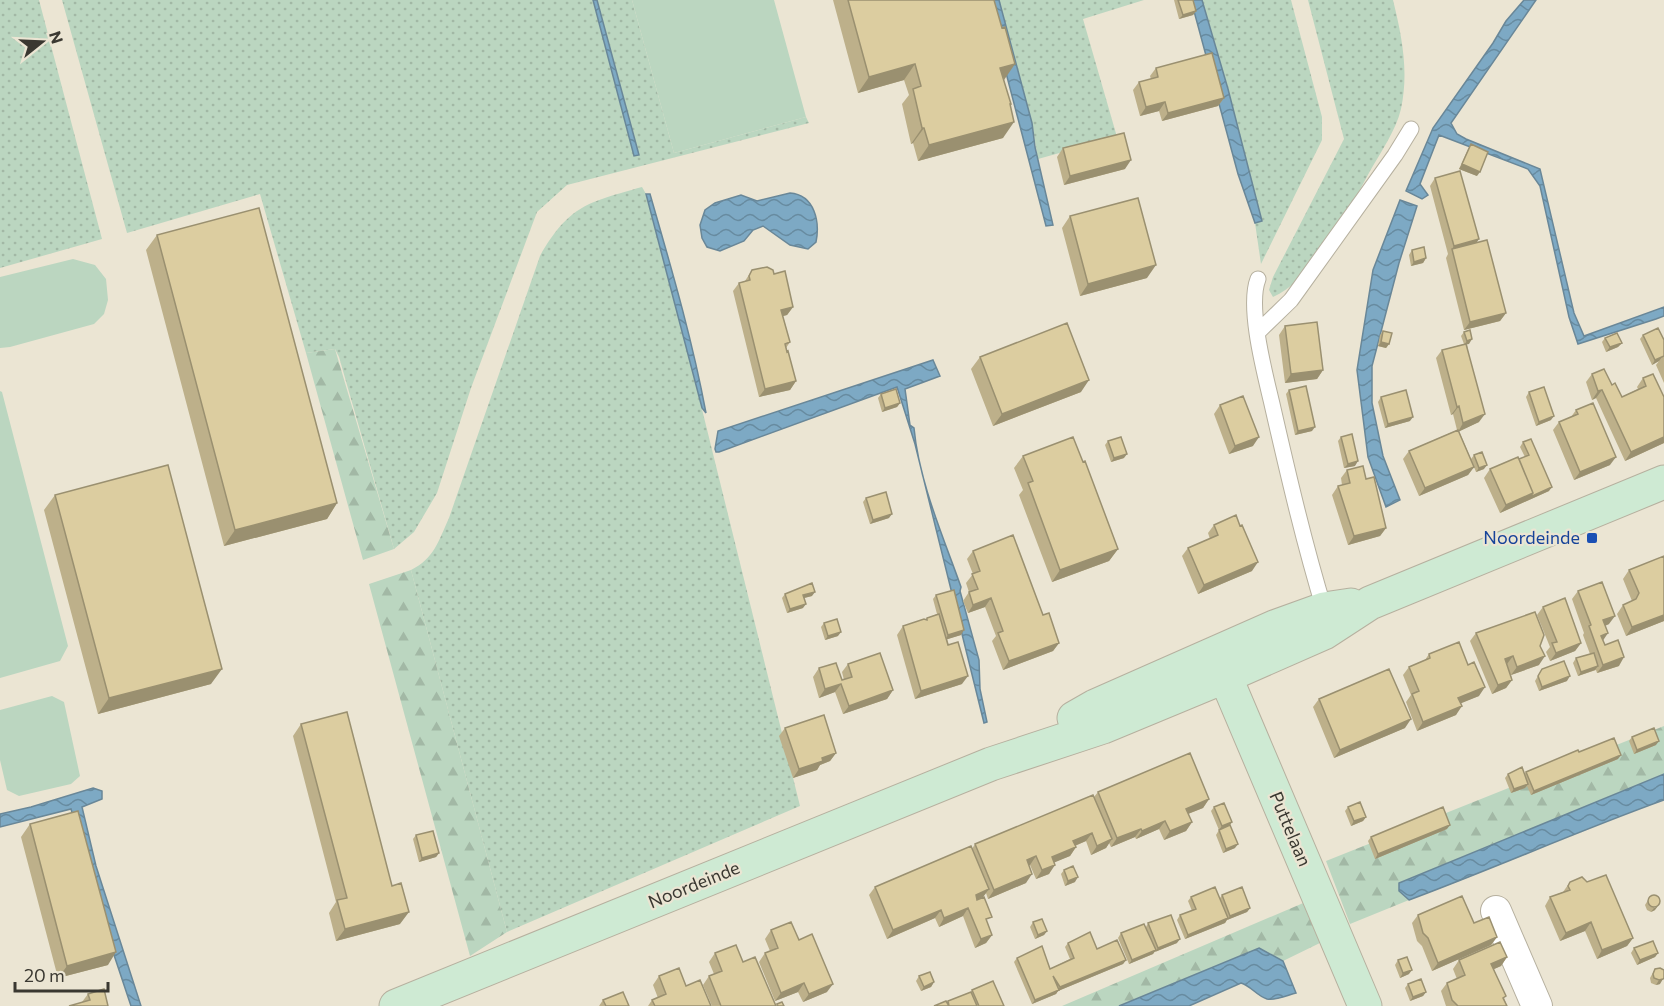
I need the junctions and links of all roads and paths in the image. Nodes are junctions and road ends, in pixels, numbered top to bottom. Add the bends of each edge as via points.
1 (1411, 129) dead end
2 (1258, 279) dead end
3 (1258, 332) junction
4 (1664, 482) edge
5 (1328, 619) junction
6 (1220, 664) junction
7 (1496, 910) dead end
8 (396, 1006) edge
9 (1365, 1006) edge
10 (1537, 1006) edge

1 - 3 lane via 1291,300
2 - 3 lane via 1254,288
3 - 5 lane via 1291,491
4 - 5 main road, Noordeinde
5 - 6 main road, Noordeinde via 1274,627
6 - 8 main road, Noordeinde via 1095,706 991,764
6 - 9 main road, Puttelaan
7 - 10 street

